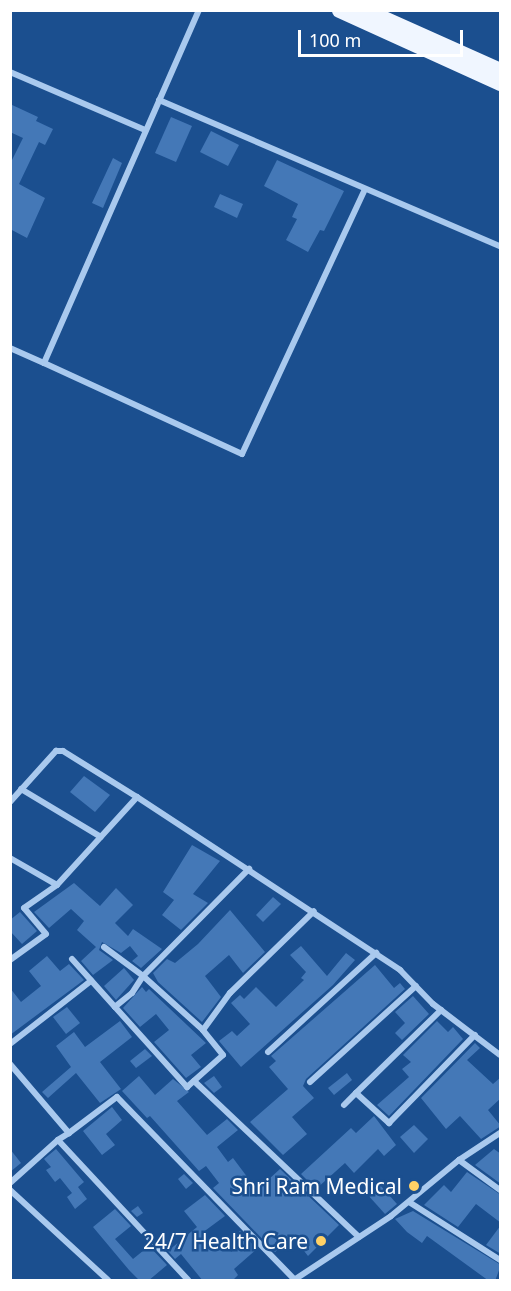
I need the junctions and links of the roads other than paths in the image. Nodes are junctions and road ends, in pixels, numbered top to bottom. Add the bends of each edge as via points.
1 (199, 10) edge
2 (339, 10) edge
3 (366, 10) edge
4 (501, 70) edge
5 (10, 72) edge
6 (501, 83) edge
7 (159, 100) junction
8 (145, 130) junction
9 (365, 189) junction
10 (501, 246) edge
11 (10, 348) edge
12 (44, 363) junction
13 (21, 789) junction
14 (137, 797) junction
15 (10, 802) edge
16 (101, 837) junction
17 (10, 858) edge
18 (249, 869) junction
19 (57, 885) junction
20 (314, 911) junction
21 (104, 947) dead end
22 (376, 953) junction
23 (72, 959) dead end
24 (10, 960) edge
25 (143, 976) junction
26 (91, 981) junction
27 (416, 986) junction
28 (115, 1007) junction
29 (441, 1010) junction
30 (203, 1030) junction
31 (475, 1035) junction
32 (10, 1044) edge
33 (268, 1052) dead end
34 (501, 1055) edge
35 (10, 1064) edge
36 (194, 1081) junction
37 (310, 1082) dead end
38 (356, 1093) junction
39 (344, 1105) dead end
40 (69, 1133) junction
41 (501, 1134) edge
42 (58, 1140) junction
43 (459, 1161) junction
44 (10, 1183) edge
45 (10, 1190) edge
46 (501, 1190) edge
47 (409, 1202) junction
48 (359, 1237) junction
49 (501, 1260) edge
50 (295, 1280) edge
51 (108, 1281) edge
52 (188, 1281) edge

1 - 7 street
2 - 6 main road
3 - 4 main road
5 - 8 street
7 - 8 street
7 - 9 street
8 - 12 street
9 - 10 street
9 - 12 street via 242,454
11 - 12 street
13 - 14 street via 48,757 63,751
13 - 15 street
13 - 16 street
14 - 16 street
14 - 18 street
16 - 19 street
17 - 19 street
18 - 20 street
18 - 25 street
19 - 24 street via 24,908 46,934
20 - 22 street
20 - 30 street via 230,993
21 - 25 street
22 - 27 street
22 - 33 street
23 - 26 street
25 - 28 street via 132,993
25 - 30 street
26 - 28 street
26 - 32 street
27 - 29 street
27 - 37 street
28 - 36 street via 187,1087
29 - 31 street
29 - 38 street
30 - 36 street via 223,1054
31 - 34 street
31 - 38 street via 389,1123
35 - 40 street
36 - 48 street
38 - 39 street
40 - 42 street
40 - 50 street via 117,1097
41 - 43 street
42 - 44 street
42 - 52 street
43 - 46 street
43 - 47 street
45 - 51 street
47 - 48 street
47 - 49 street
48 - 50 street

